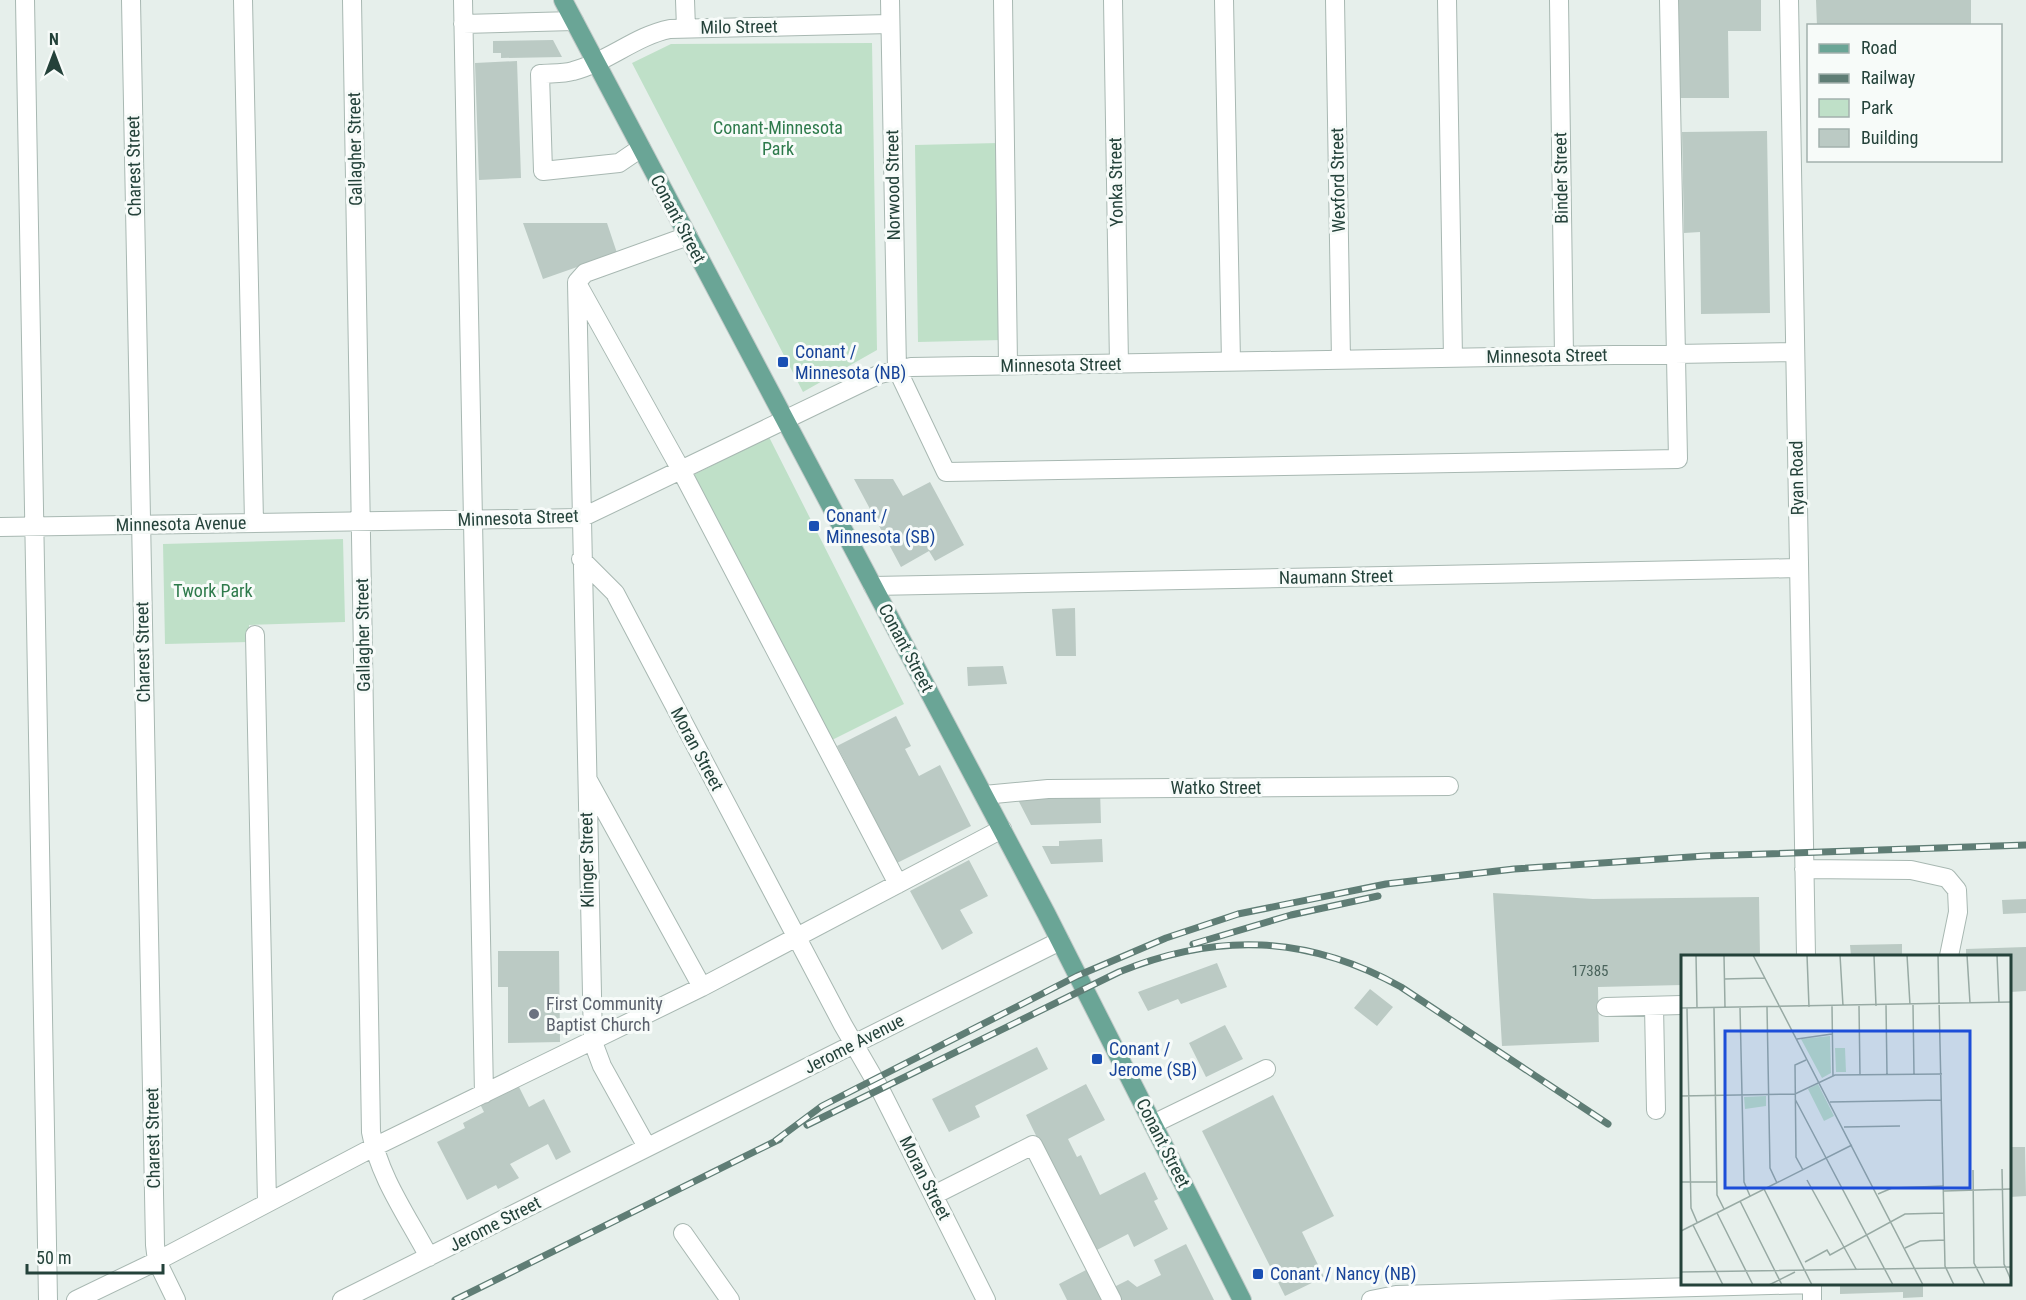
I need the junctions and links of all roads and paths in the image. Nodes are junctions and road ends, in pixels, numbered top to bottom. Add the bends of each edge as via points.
1 (25, 0) edge
2 (131, 0) edge
3 (243, 0) edge
4 (352, 0) edge
5 (463, 0) edge
6 (562, 0) edge
7 (685, 0) edge
8 (890, 0) edge
9 (1003, 0) edge
10 (1113, 0) edge
11 (1224, 0) edge
12 (1335, 0) edge
13 (1448, 0) edge
14 (1559, 0) edge
15 (1669, 0) edge
16 (1789, 0) edge
17 (573, 21) junction
18 (463, 24) junction
19 (890, 24) junction
20 (686, 28) junction
21 (596, 63) junction
22 (641, 148) junction
23 (688, 236) junction
24 (577, 282) junction
25 (1795, 352) junction
26 (1674, 354) junction
27 (1564, 356) junction
28 (1453, 358) junction
29 (1341, 360) junction
30 (1231, 362) junction
31 (1119, 364) junction
32 (1008, 365) junction
33 (897, 369) junction
34 (785, 420) junction
35 (681, 470) junction
36 (581, 518) junction
37 (472, 520) junction
38 (254, 522) junction
39 (361, 522) junction
40 (141, 525) junction
41 (34, 526) junction
42 (0, 527) edge
43 (581, 559) junction
44 (1798, 568) junction
45 (873, 585) junction
46 (255, 635) dead end
47 (585, 776) junction
48 (1449, 786) dead end
49 (984, 795) junction
50 (1002, 829) junction
51 (1804, 869) junction
52 (898, 884) junction
53 (796, 937) junction
54 (1060, 941) junction
55 (1806, 955) edge
56 (1949, 955) edge
57 (702, 987) junction
58 (1681, 1005) edge
59 (1654, 1006) junction
60 (1606, 1007) dead end
61 (593, 1042) junction
62 (855, 1044) junction
63 (1266, 1069) dead end
64 (484, 1094) junction
65 (1656, 1110) dead end
66 (1153, 1124) junction
67 (374, 1147) junction
68 (647, 1147) junction
69 (934, 1195) junction
70 (267, 1203) junction
71 (683, 1233) dead end
72 (429, 1257) junction
73 (157, 1261) junction
74 (1798, 1285) edge
75 (1687, 1293) edge
76 (1382, 1298) edge
77 (48, 1300) edge
78 (76, 1300) edge
79 (176, 1300) edge
80 (342, 1300) edge
81 (730, 1300) edge
82 (987, 1300) edge
83 (1112, 1300) edge
84 (1242, 1300) edge

1 - 41 street
2 - 40 street, Charest Street
3 - 38 street
4 - 39 street, Gallagher Street
5 - 18 street
6 - 17 main road, Conant Street
7 - 20 street
8 - 19 street, Norwood Street
9 - 32 street
10 - 31 street, Yonka Street
11 - 30 street
12 - 29 street, Wexford Street
13 - 28 street
14 - 27 street, Binder Street
15 - 26 street
16 - 25 street, Ryan Road
17 - 18 street
17 - 21 main road, Conant Street
18 - 37 street
19 - 20 street, Milo Street
19 - 33 street, Norwood Street
20 - 21 street, Milo Street via 658,31
21 - 22 main road, Conant Street
21 - 22 street, Milo Street via 572,72 540,74 543,171 619,163
22 - 23 main road, Conant Street
23 - 24 street via 585,273
23 - 34 main road, Conant Street
24 - 35 street
24 - 36 street
25 - 26 street, Minnesota Street
25 - 44 street, Ryan Road
26 - 27 street, Minnesota Street
26 - 33 street via 1678,459 946,472
27 - 28 street, Minnesota Street
28 - 29 street, Minnesota Street
29 - 30 street, Minnesota Street
30 - 31 street, Minnesota Street
31 - 32 street, Minnesota Street
32 - 33 street, Minnesota Street
33 - 34 street, Minnesota Street
34 - 35 street, Minnesota Street
34 - 45 main road, Conant Street
35 - 36 street, Minnesota Street
35 - 52 street
36 - 37 street, Minnesota Street
36 - 43 street
37 - 39 street, Minnesota Street
37 - 64 street
38 - 39 street, Minnesota Avenue
38 - 40 street, Minnesota Avenue
39 - 67 street, Gallagher Street
40 - 41 street, Minnesota Avenue
40 - 73 street, Charest Street
41 - 42 street, Minnesota Avenue
41 - 77 street
43 - 47 street, Klinger Street
43 - 53 street, Moran Street via 615,593
44 - 45 street, Naumann Street
44 - 51 street, Ryan Road
45 - 49 main road, Conant Street
46 - 70 street
47 - 57 street
47 - 61 street, Klinger Street
48 - 49 street, Watko Street via 1048,789
49 - 50 main road, Conant Street
50 - 52 street
50 - 54 main road, Conant Street
51 - 55 street, Ryan Road
51 - 56 street via 1911,870 1947,878 1957,890 1958,901
52 - 53 street
53 - 57 street
53 - 62 street, Moran Street
54 - 62 street, Jerome Avenue
54 - 66 main road, Conant Street
57 - 61 street
58 - 59 street
59 - 60 street
59 - 65 street
61 - 64 street
61 - 68 street, Klinger Street
62 - 68 street, Jerome Avenue
62 - 69 street, Moran Street
63 - 66 street
64 - 67 street
66 - 84 main road, Conant Street
67 - 70 street
67 - 72 street, Gallagher Street via 381,1168
68 - 72 street, Jerome Street
69 - 82 street, Moran Street
69 - 83 street via 1033,1145
70 - 73 street
71 - 81 street
72 - 80 street, Jerome Street
73 - 78 street
73 - 79 street, Charest Street
74 - 75 street
75 - 76 street

